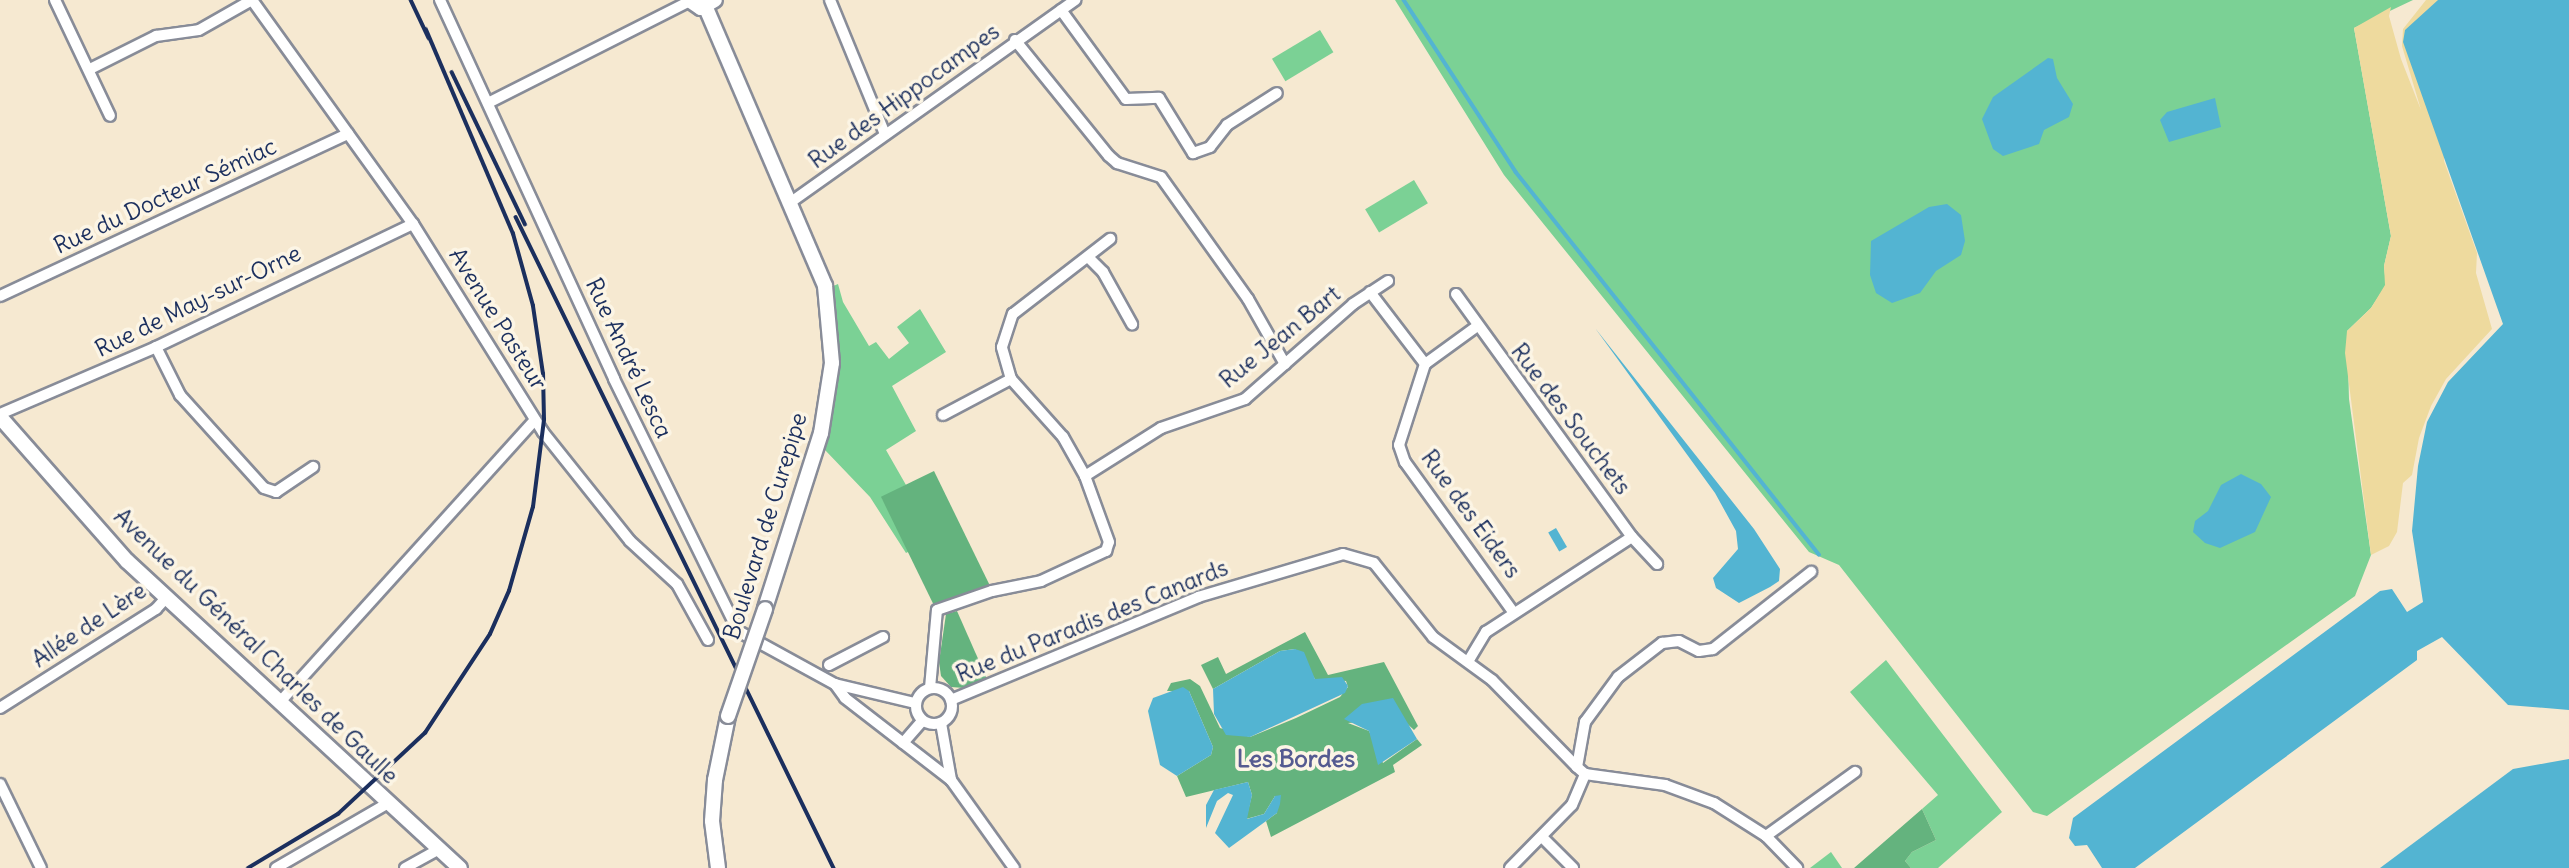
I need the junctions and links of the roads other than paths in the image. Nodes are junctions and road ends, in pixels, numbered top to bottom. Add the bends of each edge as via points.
1 (55, 0) edge
2 (252, 0) edge
3 (440, 0) edge
4 (690, 0) edge
5 (830, 0) edge
6 (1076, 0) edge
7 (711, 4) edge
8 (1061, 10) junction
9 (1015, 40) junction
10 (90, 69) junction
11 (1277, 93) dead end
12 (488, 103) junction
13 (110, 116) dead end
14 (348, 134) junction
15 (885, 134) junction
16 (791, 202) junction
17 (413, 224) junction
18 (1110, 239) dead end
19 (1089, 258) junction
20 (1388, 281) dead end
21 (1370, 292) junction
22 (1455, 294) dead end
23 (0, 296) edge
24 (1132, 324) dead end
25 (1476, 327) junction
26 (156, 347) junction
27 (1285, 364) junction
28 (1425, 364) junction
29 (1011, 379) junction
30 (943, 415) dead end
31 (0, 416) edge
32 (535, 420) junction
33 (313, 467) dead end
34 (1085, 476) junction
35 (1632, 537) junction
36 (1657, 564) dead end
37 (1811, 572) dead end
38 (166, 598) junction
39 (1514, 612) junction
40 (883, 637) dead end
41 (708, 640) dead end
42 (1469, 660) junction
43 (829, 665) dead end
44 (835, 684) junction
45 (930, 688) junction
46 (951, 701) junction
47 (280, 702) junction
48 (915, 703) junction
49 (0, 708) edge
50 (922, 720) junction
51 (941, 723) junction
52 (903, 743) junction
53 (1581, 771) junction
54 (1855, 772) dead end
55 (951, 780) junction
56 (0, 783) edge
57 (388, 803) junction
58 (1766, 836) junction
59 (1542, 837) junction
60 (439, 849) junction
61 (41, 868) edge
62 (276, 868) edge
63 (405, 868) edge
64 (460, 868) edge
65 (718, 868) edge
66 (1014, 868) edge
67 (1510, 868) edge
68 (1573, 868) edge
69 (1797, 868) edge

1 - 10 street
2 - 10 street via 199,30 156,36
2 - 14 street, Avenue Pasteur
3 - 12 street, Rue André Lesca
4 - 7 main road
4 - 12 street
5 - 15 street
6 - 8 street, Rue des Hippocampes
7 - 16 main road, Boulevard de Curepipe
8 - 9 street, Rue des Hippocampes
8 - 11 street via 1126,99 1159,97 1193,153 1210,147 1227,125
9 - 15 street, Rue des Hippocampes
9 - 27 street via 1109,156 1161,177 1248,299
10 - 13 street
12 - 44 street, Rue André Lesca via 620,391 738,631
14 - 17 street, Avenue Pasteur
14 - 23 street, Rue du Docteur Sémiac
15 - 16 street, Rue des Hippocampes
16 - 65 main road, Boulevard de Curepipe, bridge via 825,286 832,363 821,433 728,716 713,807
17 - 26 street, Rue de May-sur-Orne
17 - 32 street, Avenue Pasteur
18 - 19 street
19 - 24 street via 1103,272
19 - 29 street via 1013,314 1002,347
20 - 21 street, Rue Jean Bart
21 - 27 street, Rue Jean Bart
21 - 28 street
22 - 25 street, Rue des Souchets
25 - 28 street
25 - 35 street, Rue des Souchets
26 - 31 street, Rue de May-sur-Orne
26 - 33 street via 180,395 264,488 276,492
27 - 34 street, Rue Jean Bart via 1236,405 1161,428
28 - 39 street, Rue des Eiders via 1399,445 1405,462
29 - 30 street
29 - 34 street via 1063,438
31 - 38 main road, Avenue du Général Charles de Gaulle
32 - 41 street via 630,541 677,584
32 - 47 street, Avenue Pasteur
34 - 45 street via 1109,542 1106,551 1041,581 992,591 937,610
35 - 36 street, Rue des Souchets
35 - 39 street
37 - 53 street via 1713,649 1699,651 1670,641 1644,654 1591,709 1582,731
38 - 47 main road, Avenue du Général Charles de Gaulle
38 - 49 street, Allée de Lère via 156,609
39 - 42 street via 1486,632
40 - 43 street
42 - 46 street, Rue du Paradis des Canards via 1433,637 1374,563 1343,554 1198,597
42 - 53 street, Rue du Paradis des Canards
44 - 48 street, Rue André Lesca
44 - 52 street, Rue André Lesca via 845,698
45 - 46 street via 945,691
45 - 48 street
46 - 51 street via 952,711
47 - 57 main road, Avenue du Général Charles de Gaulle
48 - 50 street
50 - 51 street
50 - 52 street
51 - 55 street, Rue André Lesca
52 - 55 street, Rue André Lesca
53 - 58 street via 1691,793
53 - 59 street via 1572,805
54 - 58 street
55 - 66 street, Rue André Lesca
56 - 61 street
57 - 60 main road, Avenue du Général Charles de Gaulle
57 - 62 street
58 - 69 street
59 - 67 street
59 - 68 street
60 - 63 street
60 - 64 main road, Avenue du Général Charles de Gaulle

